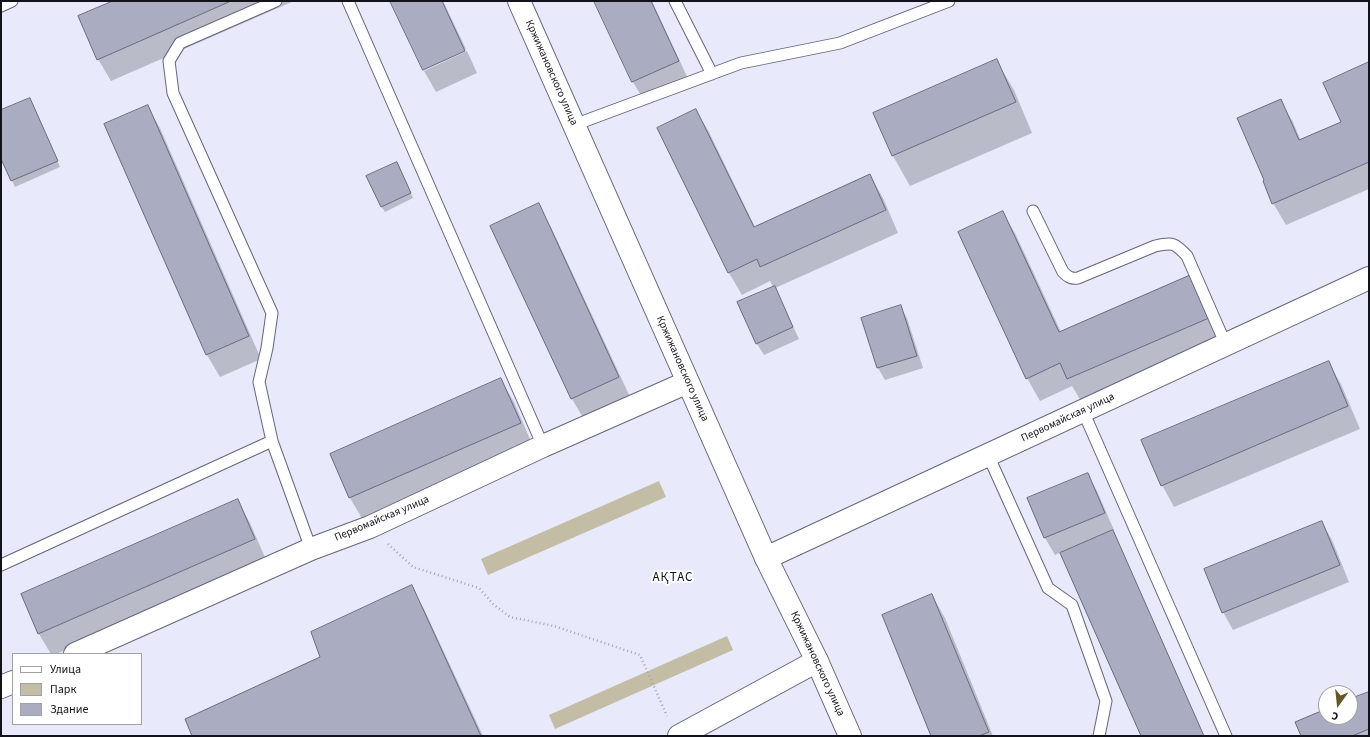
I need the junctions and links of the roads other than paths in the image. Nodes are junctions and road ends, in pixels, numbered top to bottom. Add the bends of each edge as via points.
1 (12, 1) edge
2 (276, 1) edge
3 (348, 1) edge
4 (519, 1) edge
5 (675, 1) edge
6 (949, 1) edge
7 (1, 6) edge
8 (712, 74) junction
9 (574, 126) junction
10 (1033, 211) dead end
11 (1369, 278) edge
12 (1226, 345) junction
13 (688, 382) junction
14 (1083, 411) junction
15 (272, 441) junction
16 (543, 446) junction
17 (988, 455) junction
18 (311, 549) junction
19 (766, 558) junction
20 (1, 565) edge
21 (77, 653) edge
22 (817, 661) junction
23 (12, 682) edge
24 (1, 687) edge
25 (675, 729) edge
26 (850, 736) edge
27 (1099, 736) edge
28 (1226, 736) edge

1 - 7 lane
2 - 15 lane via 180,44 169,61 173,93 272,313 259,382
3 - 16 lane
4 - 9 street, Кржижановского улица
5 - 8 lane
6 - 8 lane via 840,43 741,63
8 - 9 lane
9 - 13 street, Кржижановского улица
10 - 12 lane via 1063,272 1073,279 1155,246 1168,243 1178,246 1187,256
11 - 12 street, Первомайская улица
12 - 14 street, Первомайская улица
13 - 16 street, Первомайская улица
13 - 19 street, Кржижановского улица
14 - 17 street, Первомайская улица
14 - 28 lane
15 - 18 lane
15 - 20 lane
16 - 18 street, Первомайская улица via 370,527
17 - 19 street, Первомайская улица
17 - 27 lane via 1048,588 1072,605 1106,701
18 - 21 street, Первомайская улица
19 - 22 street, Кржижановского улица
22 - 25 street
22 - 26 street, Кржижановского улица
23 - 24 street

